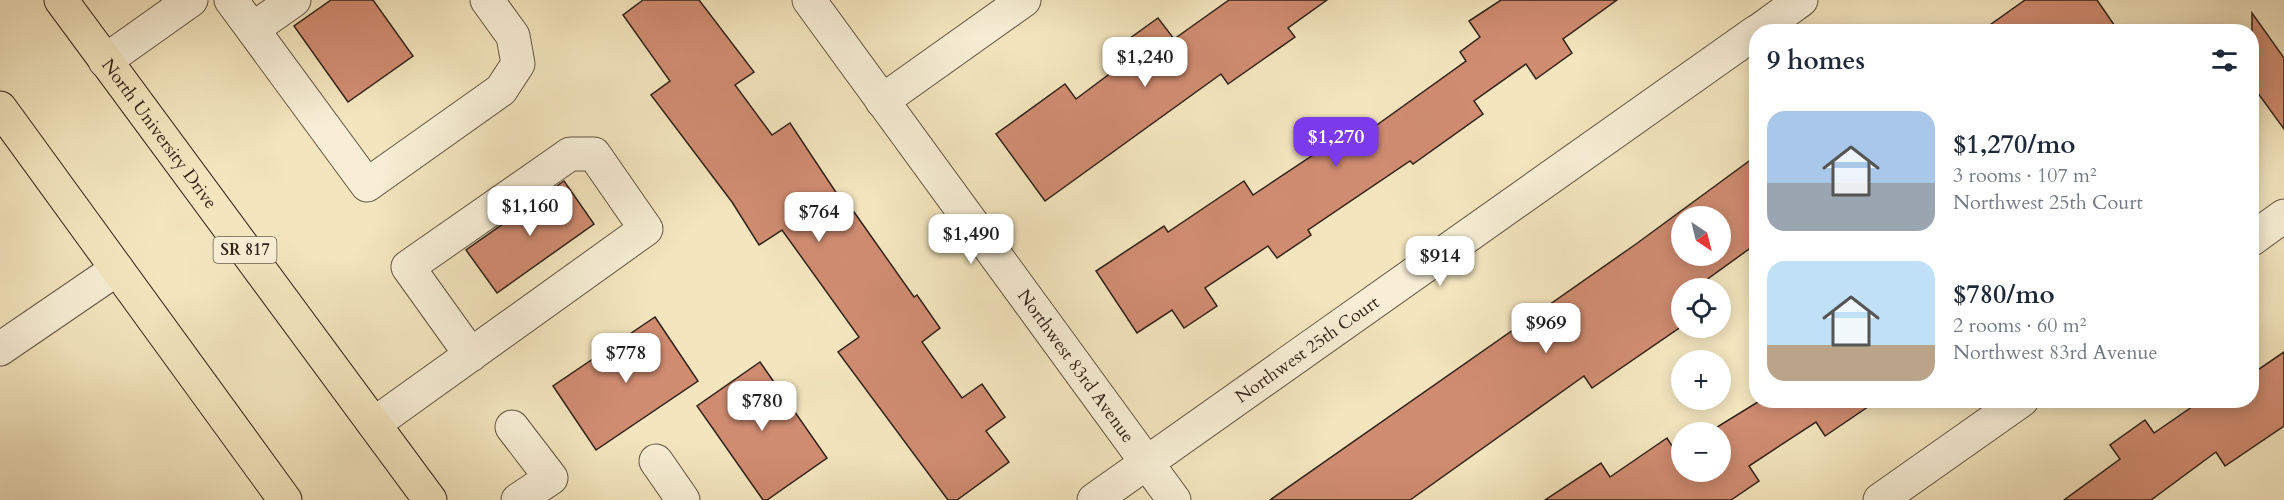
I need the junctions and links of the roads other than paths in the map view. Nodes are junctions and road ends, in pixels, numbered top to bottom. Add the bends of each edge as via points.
1 (61, 0) edge
2 (191, 0) edge
3 (231, 0) edge
4 (294, 0) edge
5 (487, 0) edge
6 (809, 0) edge
7 (1024, 0) edge
8 (1801, 0) edge
9 (1768, 24) edge
10 (253, 29) junction
11 (1749, 38) edge
12 (105, 61) junction
13 (882, 100) junction
14 (0, 108) edge
15 (2284, 216) edge
16 (2259, 234) edge
17 (117, 269) junction
18 (0, 349) edge
19 (471, 355) junction
20 (2011, 408) edge
21 (374, 424) junction
22 (512, 427) dead end
23 (656, 461) dead end
24 (1147, 463) junction
25 (285, 500) edge
26 (430, 500) edge
27 (518, 500) edge
28 (683, 500) edge
29 (1094, 500) edge
30 (1174, 500) edge
31 (1880, 500) edge

1 - 12 main road, North University Drive / SR 817
2 - 12 street
3 - 10 street
4 - 10 street
5 - 10 street via 513,36 518,64 501,90 367,185
6 - 13 street, Northwest 83rd Avenue
7 - 13 street
8 - 9 street, Northwest 25th Court
11 - 24 street, Northwest 25th Court
12 - 21 main road, North University Drive / SR 817
13 - 24 street, Northwest 83rd Avenue
14 - 17 main road
15 - 16 street
17 - 18 street
17 - 25 main road
19 - 19 street via 645,229 594,154 570,154 408,267
19 - 21 street
20 - 31 street
21 - 26 main road, North University Drive / SR 817
22 - 27 street via 551,478
23 - 28 street
24 - 29 street, Northwest 25th Court
24 - 30 street, Northwest 83rd Avenue

